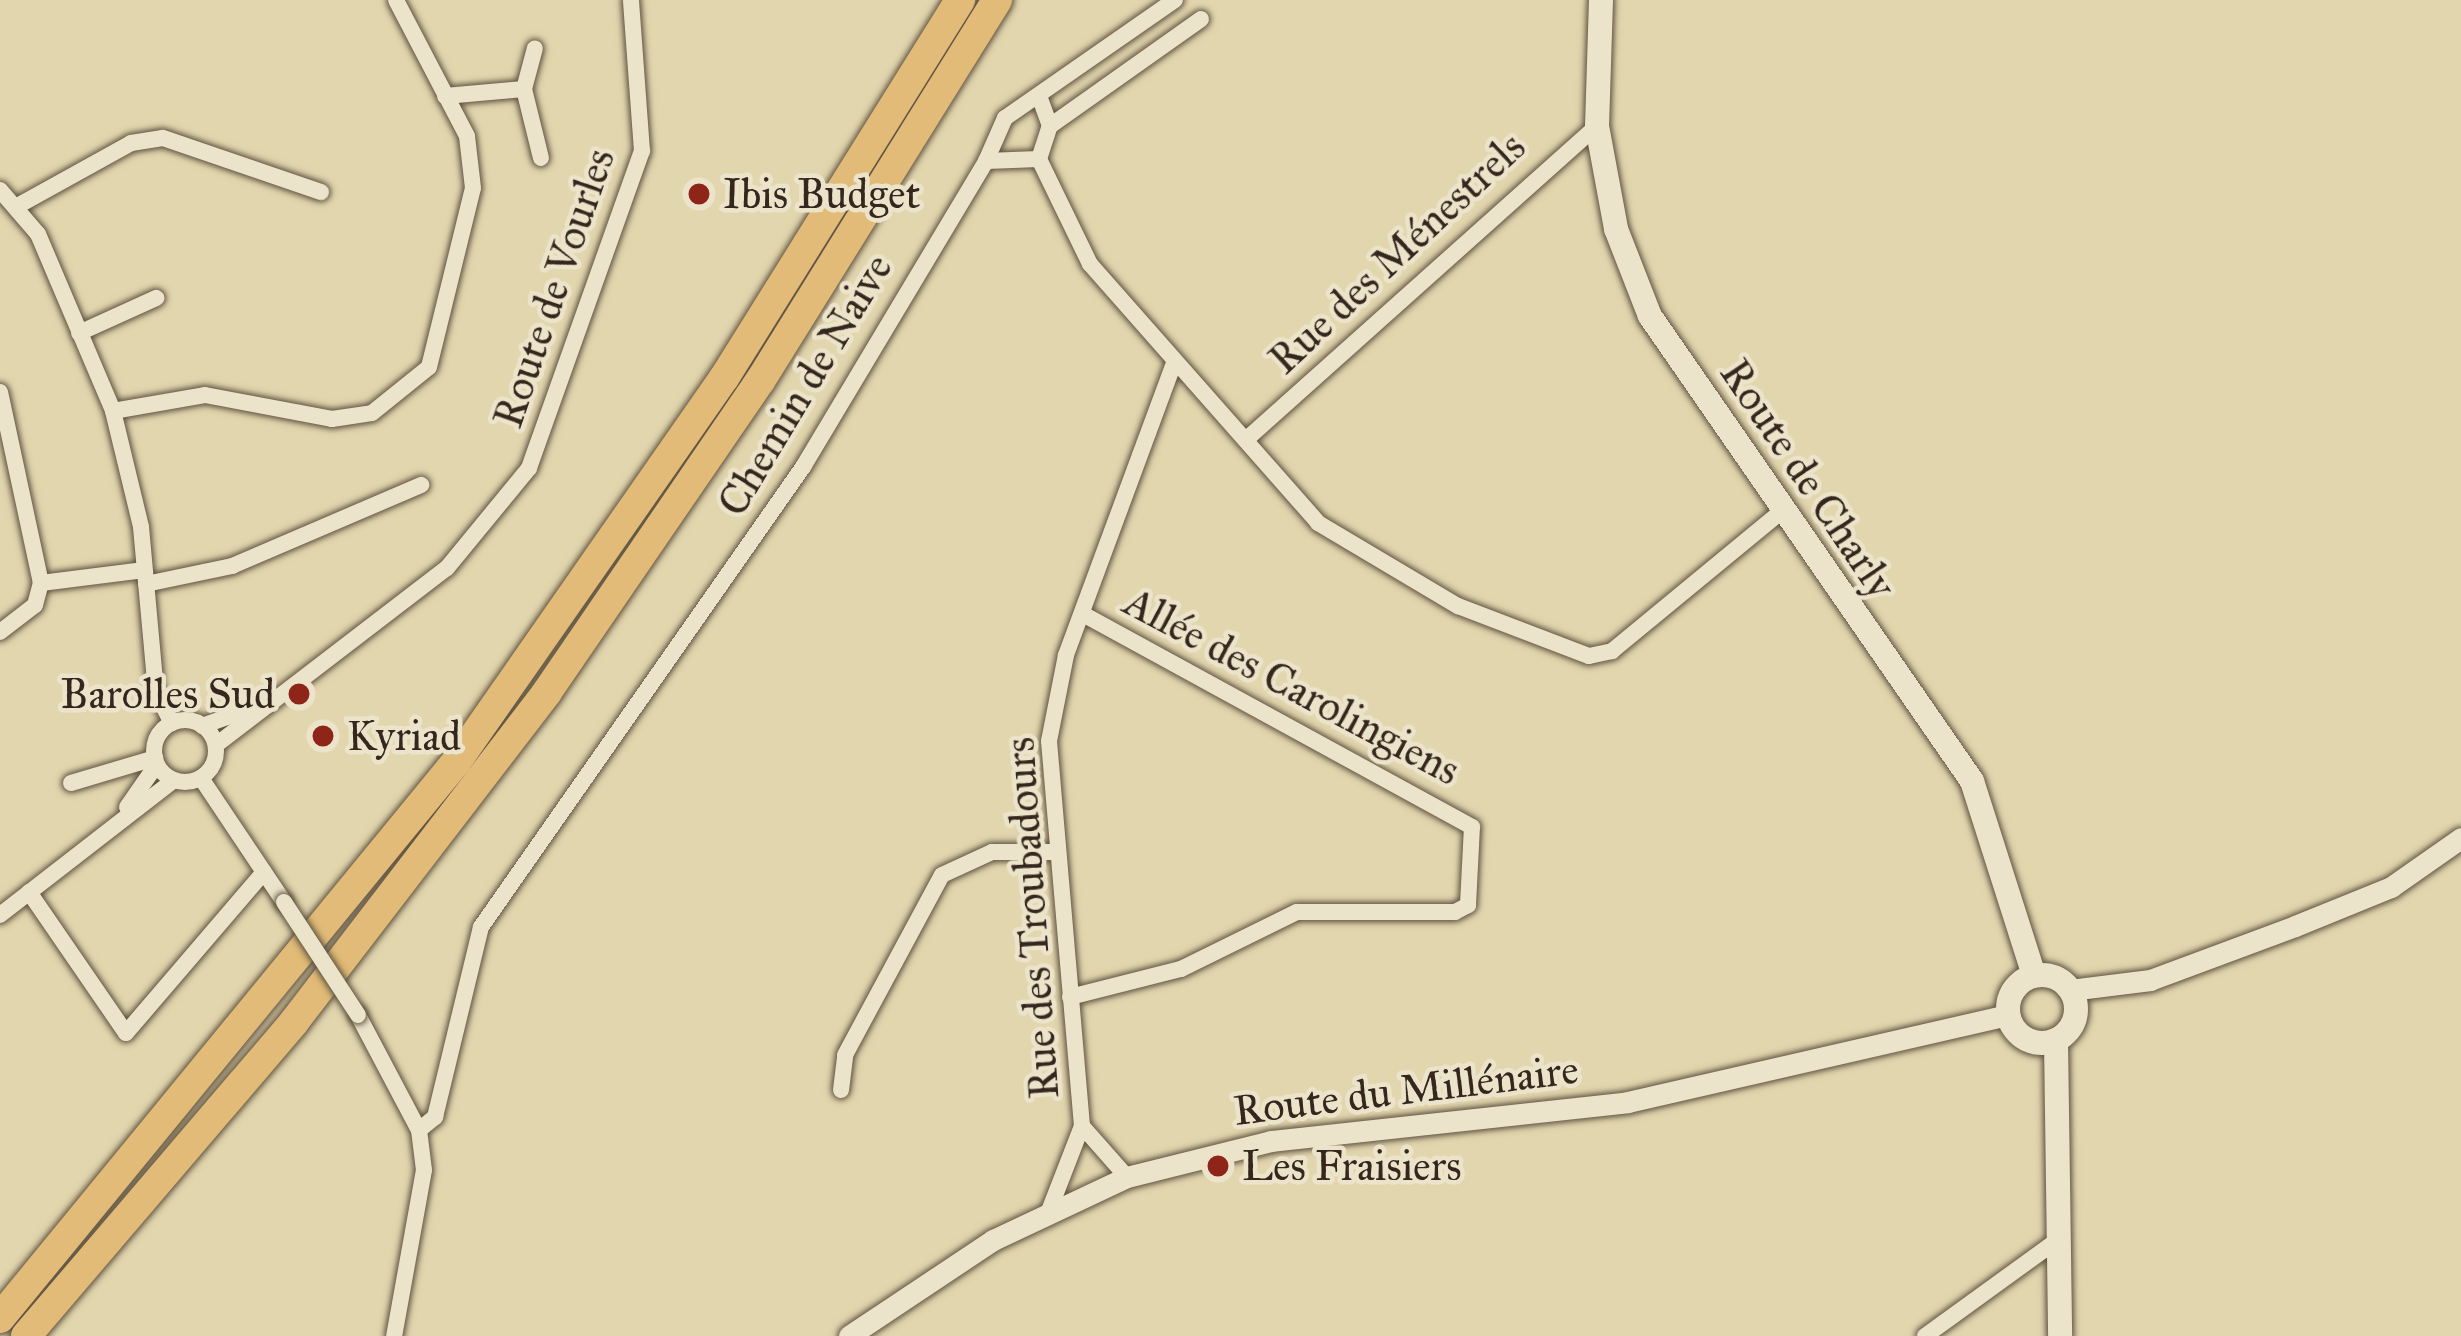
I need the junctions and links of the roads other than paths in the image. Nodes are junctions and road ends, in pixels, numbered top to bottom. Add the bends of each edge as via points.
1 (396, 0) edge
2 (631, 0) edge
3 (960, 0) edge
4 (997, 0) edge
5 (1175, 0) edge
6 (1601, 0) edge
7 (1201, 19) dead end
8 (535, 48) dead end
9 (524, 89) junction
10 (445, 96) junction
11 (1040, 99) junction
12 (1597, 126) junction
13 (1050, 127) junction
14 (541, 158) dead end
15 (1039, 159) junction
16 (986, 161) junction
17 (0, 190) edge
18 (322, 192) dead end
19 (20, 204) junction
20 (156, 298) dead end
21 (79, 333) junction
22 (1174, 365) junction
23 (0, 392) edge
24 (113, 411) junction
25 (1249, 437) junction
26 (421, 484) dead end
27 (1783, 511) junction
28 (145, 577) junction
29 (41, 583) junction
30 (1084, 614) junction
31 (0, 632) edge
32 (276, 700) junction
33 (172, 723) junction
34 (202, 726) junction
35 (216, 746) junction
36 (156, 761) junction
37 (200, 778) junction
38 (174, 780) junction
39 (71, 783) dead end
40 (116, 822) junction
41 (2461, 838) edge
42 (1056, 852) junction
43 (264, 872) junction
44 (29, 892) junction
45 (0, 915) edge
46 (2034, 976) junction
47 (2070, 989) junction
48 (1070, 997) junction
49 (2008, 1015) junction
50 (2047, 1041) junction
51 (841, 1090) dead end
52 (1082, 1126) junction
53 (418, 1130) junction
54 (1127, 1177) junction
55 (1049, 1211) junction
56 (2052, 1244) junction
57 (0, 1318) edge
58 (26, 1336) edge
59 (394, 1336) edge
60 (849, 1336) edge
61 (1924, 1336) edge
62 (2060, 1336) edge

1 - 10 street
2 - 32 street, Route de Vourles via 641,151 550,429 463,552
3 - 57 highway via 724,378 456,762
4 - 58 highway via 760,381 547,692 294,1022
5 - 11 street, Chemin de Naive
6 - 12 main road, Route de Charly
7 - 13 street
8 - 9 street
9 - 10 street
9 - 14 street
10 - 24 street via 467,136 473,188 429,367 372,413 287,417 206,394
11 - 13 street
11 - 16 street, Chemin de Naive via 1005,118
12 - 25 street, Rue des Ménestrels
12 - 27 main road, Route de Charly via 1616,229 1650,316
13 - 15 street
15 - 16 street
15 - 22 street via 1090,264
16 - 53 street, Chemin de Naive via 803,467 481,927 435,1117
17 - 19 street
18 - 19 street via 163,138 131,142
19 - 21 street
20 - 21 street
21 - 24 street
22 - 25 street
22 - 30 street, Rue des Troubadours
23 - 29 street
24 - 28 street
25 - 27 street via 1318,523 1382,567 1589,656 1629,642
26 - 28 street via 232,566
27 - 46 main road, Route de Charly via 1972,781
28 - 29 street
28 - 33 street via 156,692
29 - 31 street via 35,605
30 - 42 street, Rue des Troubadours via 1049,740
30 - 48 street, Allée des Carolingiens via 1472,827 1468,905 1455,912 1298,912 1181,969
32 - 34 street, Route de Vourles
32 - 35 street, Route de Vourles
33 - 34 street
33 - 36 street
34 - 35 street
35 - 37 street
36 - 38 street
36 - 39 street
36 - 40 street
37 - 38 street
37 - 43 street
38 - 40 street
40 - 44 street
41 - 47 street via 2391,887 2295,926 2150,980
42 - 48 street, Rue des Troubadours
42 - 51 street via 992,852 942,875 845,1055
43 - 44 street via 126,1033
43 - 53 street, bridge via 358,1015
44 - 45 street
46 - 47 main road
46 - 49 main road via 2011,995
47 - 50 main road via 2076,1012
48 - 52 street, Rue des Troubadours
49 - 50 main road
49 - 54 street, Route du Millénaire via 1628,1102 1271,1141
50 - 56 main road
52 - 54 street, Rue des Troubadours
52 - 55 street, Rue des Troubadours
53 - 59 street via 422,1212
54 - 55 street, Route du Millénaire
55 - 60 street, Route du Millénaire
56 - 61 street
56 - 62 main road

